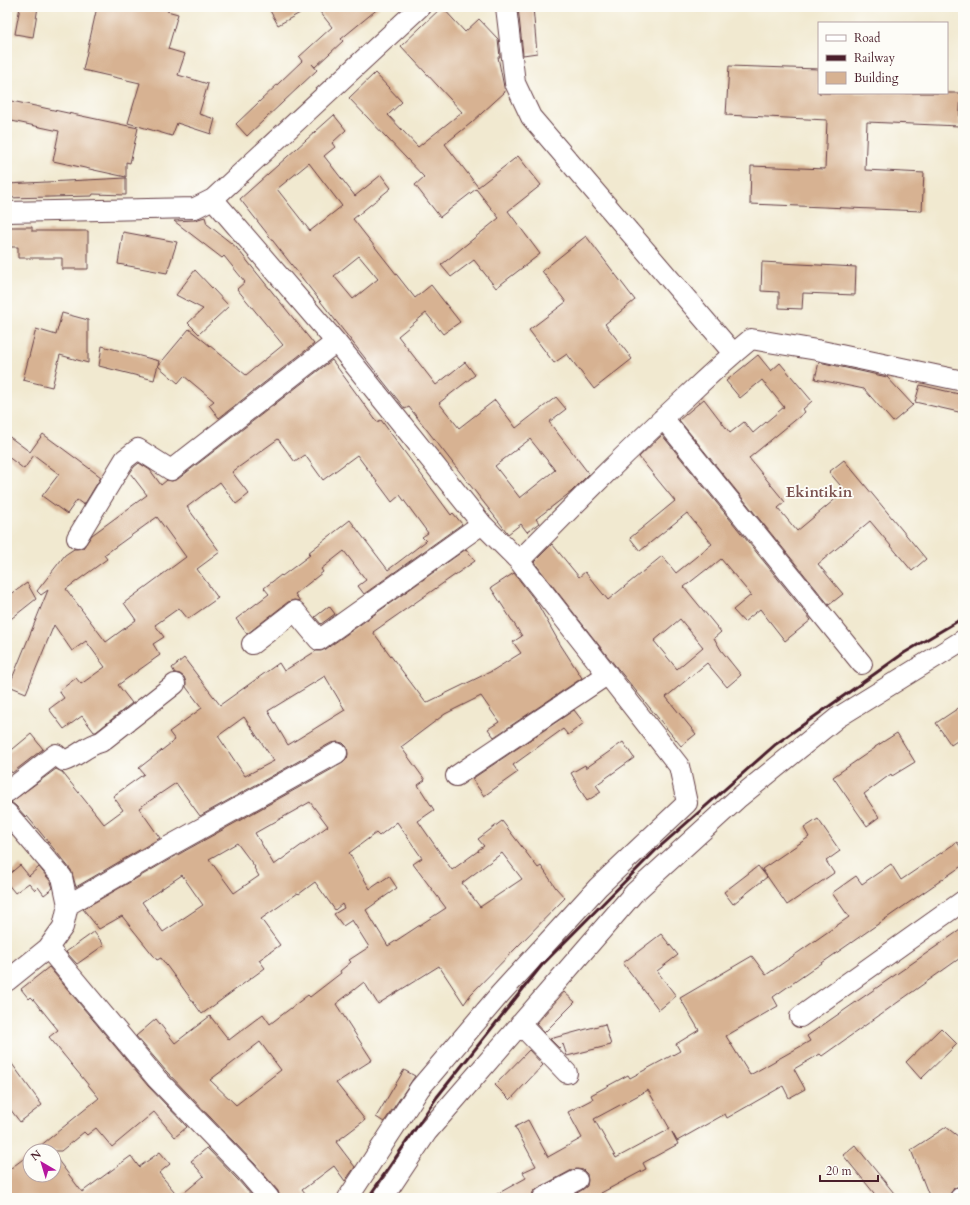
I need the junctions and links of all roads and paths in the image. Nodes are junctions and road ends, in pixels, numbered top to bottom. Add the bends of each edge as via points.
1 (420, 7) edge
2 (506, 7) edge
3 (213, 198) junction
4 (7, 212) edge
5 (336, 342) junction
6 (733, 353) junction
7 (963, 381) edge
8 (663, 418) junction
9 (482, 524) junction
10 (76, 538) dead end
11 (519, 561) junction
12 (963, 640) edge
13 (252, 644) dead end
14 (862, 664) dead end
15 (608, 674) junction
16 (175, 684) dead end
17 (337, 753) dead end
18 (456, 776) dead end
19 (7, 792) edge
20 (7, 813) edge
21 (963, 901) edge
22 (68, 905) junction
23 (48, 948) junction
24 (7, 981) edge
25 (800, 1017) dead end
26 (520, 1024) junction
27 (567, 1073) dead end
28 (577, 1180) dead end
29 (963, 1196) edge
30 (269, 1198) edge
31 (348, 1198) edge
32 (383, 1198) edge
33 (543, 1198) edge
34 (960, 1198) edge

1 - 3 street
2 - 6 street via 515,83 531,117
3 - 4 street via 195,208
3 - 5 street
5 - 9 street
5 - 10 street via 171,470 138,449 125,459
6 - 7 street via 751,339 817,350
6 - 8 street
8 - 11 street
8 - 14 street
9 - 11 street
9 - 13 street via 319,640 295,611
11 - 15 street
12 - 26 street via 837,718 737,799 634,893
15 - 18 street
15 - 31 street via 679,766 686,803 598,887 500,994 420,1088
16 - 19 street via 101,742 64,761 56,754
17 - 22 street
20 - 22 street via 62,877
21 - 25 street
22 - 23 street via 63,927
23 - 24 street
23 - 30 street via 157,1079
26 - 27 street
26 - 32 street via 428,1132
28 - 33 street
29 - 34 street

